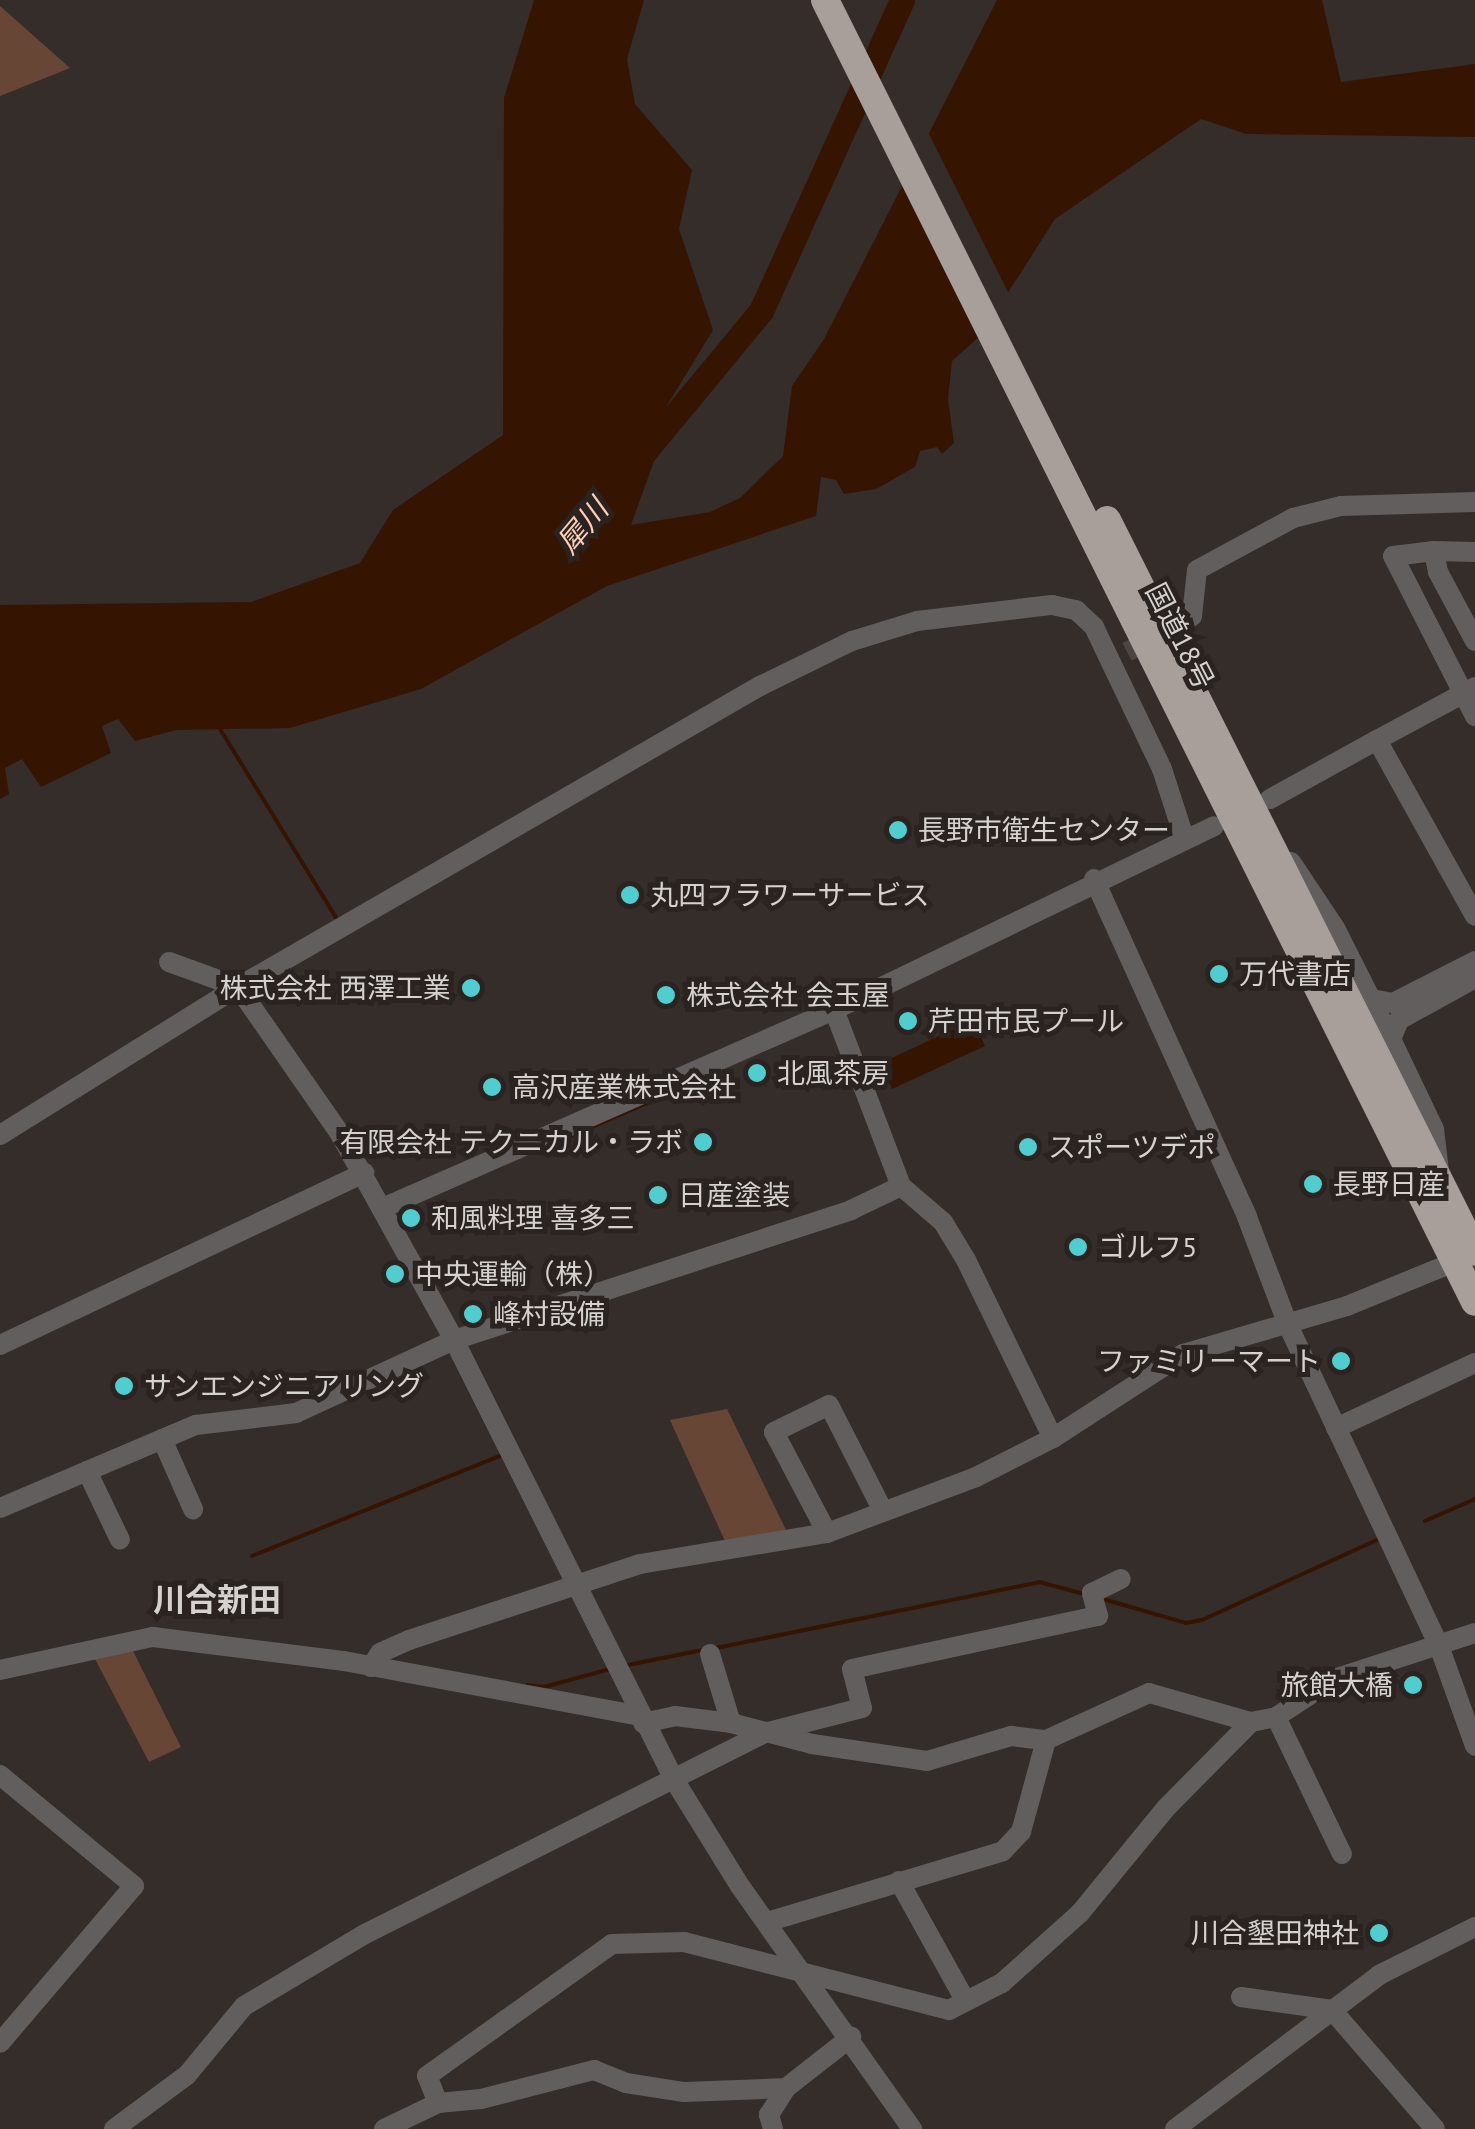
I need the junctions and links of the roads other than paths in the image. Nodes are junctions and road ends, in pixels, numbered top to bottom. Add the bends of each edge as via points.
1 (825, 0) edge
2 (846, 0) edge
3 (1475, 502) edge
4 (1108, 542) junction
5 (1434, 551) junction
6 (1475, 552) edge
7 (1181, 623) tunnel mouth
8 (1475, 641) edge
9 (1469, 690) edge
10 (1475, 716) edge
11 (1377, 740) junction
12 (1270, 800) dead end
13 (1214, 826) dead end
14 (1184, 837) junction
15 (1271, 845) junction
16 (1094, 880) junction
17 (1475, 916) edge
18 (1475, 960) edge
19 (169, 962) dead end
20 (1475, 978) edge
21 (238, 987) junction
22 (1372, 999) junction
23 (834, 1010) junction
24 (1392, 1039) junction
25 (0, 1135) edge
26 (364, 1174) junction
27 (1438, 1178) junction
28 (901, 1186) junction
29 (385, 1207) junction
30 (1468, 1256) edge
31 (1475, 1302) edge
32 (1288, 1325) junction
33 (454, 1340) junction
34 (0, 1344) edge
35 (1475, 1363) edge
36 (1336, 1428) junction
37 (1052, 1438) junction
38 (162, 1440) junction
39 (87, 1471) junction
40 (0, 1508) edge
41 (192, 1509) dead end
42 (884, 1512) junction
43 (827, 1533) junction
44 (117, 1535) dead end
45 (1122, 1579) dead end
46 (574, 1584) junction
47 (1475, 1633) edge
48 (1439, 1646) junction
49 (710, 1654) dead end
50 (371, 1667) junction
51 (0, 1670) edge
52 (1276, 1717) junction
53 (642, 1720) junction
54 (1251, 1722) junction
55 (731, 1723) junction
56 (764, 1733) junction
57 (1046, 1740) junction
58 (1475, 1746) edge
59 (0, 1776) edge
60 (673, 1778) junction
61 (1342, 1854) dead end
62 (899, 1882) junction
63 (768, 1922) junction
64 (1475, 1927) edge
65 (805, 1974) junction
66 (1241, 1997) dead end
67 (964, 2000) junction
68 (1332, 2010) junction
69 (851, 2037) junction
70 (0, 2044) edge
71 (786, 2088) junction
72 (438, 2103) junction
73 (114, 2129) edge
74 (384, 2129) edge
75 (773, 2129) edge
76 (912, 2129) edge
77 (1175, 2129) edge
78 (1435, 2129) edge

1 - 4 highway, 国道18号
2 - 4 highway, 国道18号
3 - 7 street via 1341,506 1292,518 1197,570 1192,616
4 - 15 highway, 国道18号
4 - 30 highway, 国道18号
5 - 6 street
5 - 8 street via 1438,572
5 - 9 street via 1393,556 1395,570
9 - 10 street
9 - 11 street
11 - 12 street
11 - 17 street
13 - 14 street
14 - 16 street
14 - 21 street via 1118,656 1076,610 1052,605 917,621 852,641 760,686
15 - 22 street via 1283,850 1335,928
15 - 27 highway, 国道18号
16 - 23 street
16 - 32 street via 1247,1217
18 - 22 street via 1393,1004
19 - 21 street
20 - 24 street via 1399,1020
21 - 25 street
21 - 26 street
22 - 24 street
23 - 28 street
23 - 29 street
24 - 27 street via 1434,1129
26 - 29 street
26 - 34 street
27 - 30 highway, 国道18号
28 - 33 street via 851,1210
28 - 37 street via 943,1222 966,1260
29 - 33 street
30 - 31 highway, 国道18号
30 - 32 street
32 - 36 street
32 - 37 street via 1183,1354
33 - 38 street via 296,1414 196,1424
33 - 46 street
35 - 36 street
36 - 48 street
37 - 42 street
38 - 39 street
38 - 41 street
39 - 40 street
39 - 44 street
42 - 43 street
42 - 43 street via 829,1406 774,1432
43 - 46 street via 640,1564
45 - 56 street via 1092,1597 1098,1616 852,1669 862,1708
46 - 50 street via 409,1640 380,1653
46 - 53 street
47 - 48 street
48 - 52 street via 1334,1679
48 - 58 street
49 - 55 street
50 - 51 street via 154,1637
50 - 53 street
52 - 54 street
52 - 61 street
53 - 55 street via 675,1716
53 - 60 street
54 - 57 street via 1149,1693
54 - 67 street via 1165,1809 1080,1914 1002,1983
55 - 56 street
56 - 57 street via 927,1761 1011,1736
56 - 60 street
57 - 62 street via 1012,1844
59 - 70 street via 134,1886
60 - 63 street
60 - 73 street via 363,1936 244,2006 187,2074
62 - 63 street
62 - 67 street
63 - 65 street
64 - 68 street via 1380,1975
65 - 67 street via 949,2010
65 - 69 street
65 - 72 street via 684,1942 612,1944 427,2076
66 - 68 street
68 - 77 street
68 - 78 street
69 - 71 street
69 - 76 street
71 - 72 street via 684,2092 626,2084 594,2070 482,2099
71 - 75 street via 769,2115
72 - 74 street

